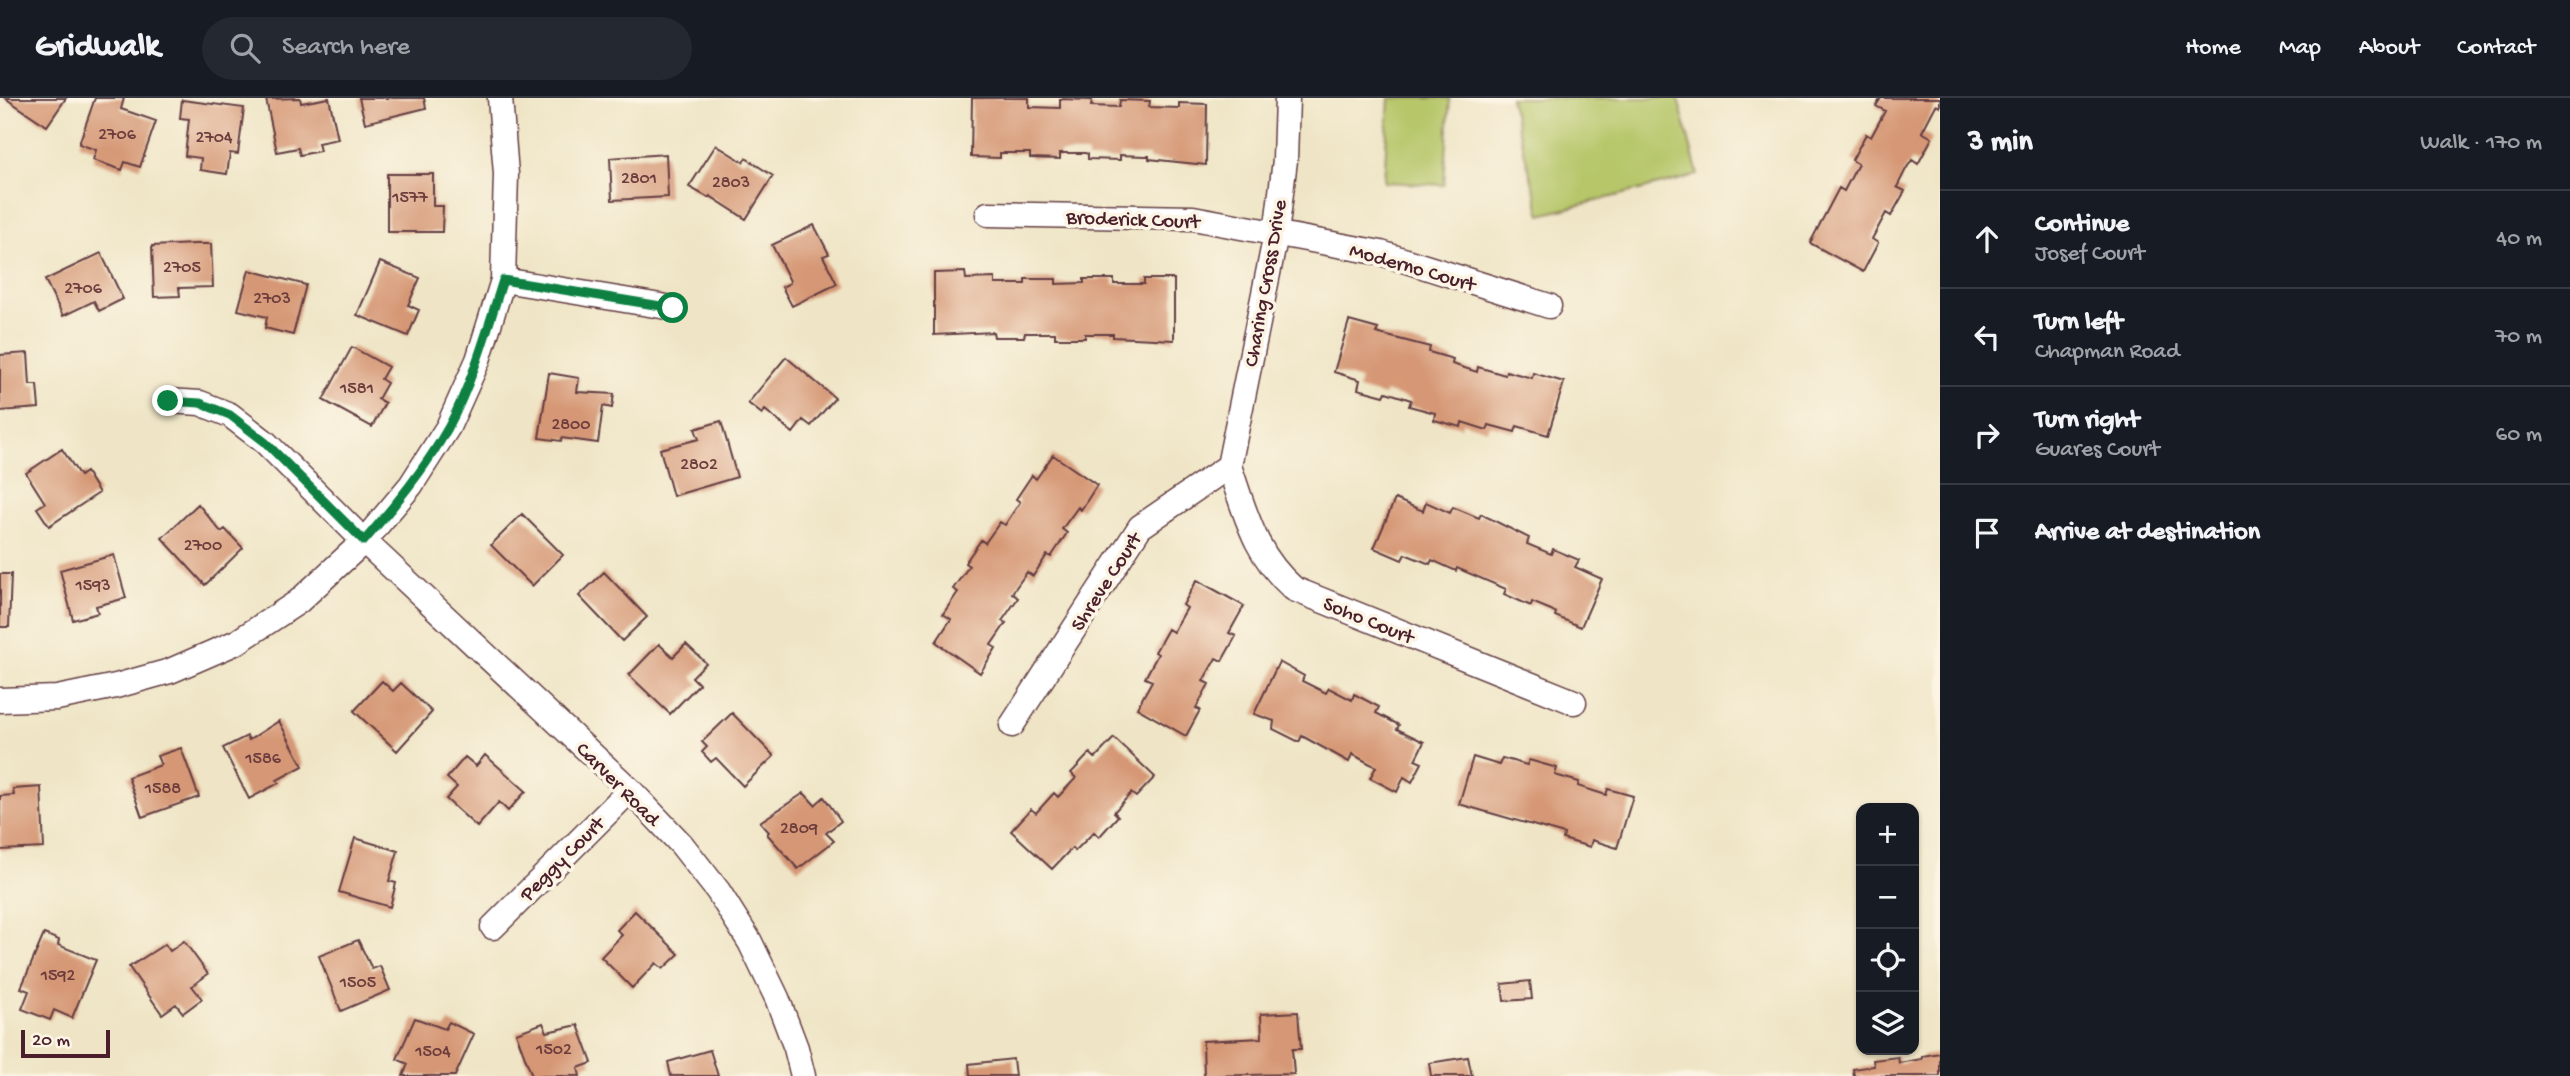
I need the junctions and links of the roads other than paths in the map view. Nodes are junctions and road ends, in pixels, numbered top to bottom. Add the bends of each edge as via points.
1 (500, 98) edge
2 (1287, 98) edge
3 (988, 214) dead end
4 (1276, 234) junction
5 (503, 280) junction
6 (1549, 306) dead end
7 (673, 308) dead end
8 (168, 401) dead end
9 (1229, 466) junction
10 (364, 541) junction
11 (0, 700) edge
12 (1574, 702) dead end
13 (1012, 725) dead end
14 (630, 790) junction
15 (493, 927) dead end
16 (803, 1076) edge

1 - 5 street via 506,174
2 - 4 street, Charing Cross Drive
3 - 4 street, Broderick Court via 1193,218
4 - 6 street, Moderno Court via 1381,253
4 - 9 street, Charing Cross Drive
5 - 7 street
5 - 10 street via 478,360 448,427 411,485
8 - 10 street, Carver Road via 200,403 230,415 265,442
9 - 12 street, Soho Court via 1257,543 1276,573 1294,589
9 - 13 street, Shreve Court via 1140,527
10 - 11 street via 298,603 237,642 170,671 116,686 57,698
10 - 14 street, Carver Road
14 - 15 street, Peggy Court
14 - 16 street, Carver Road via 682,845 750,942 777,998

